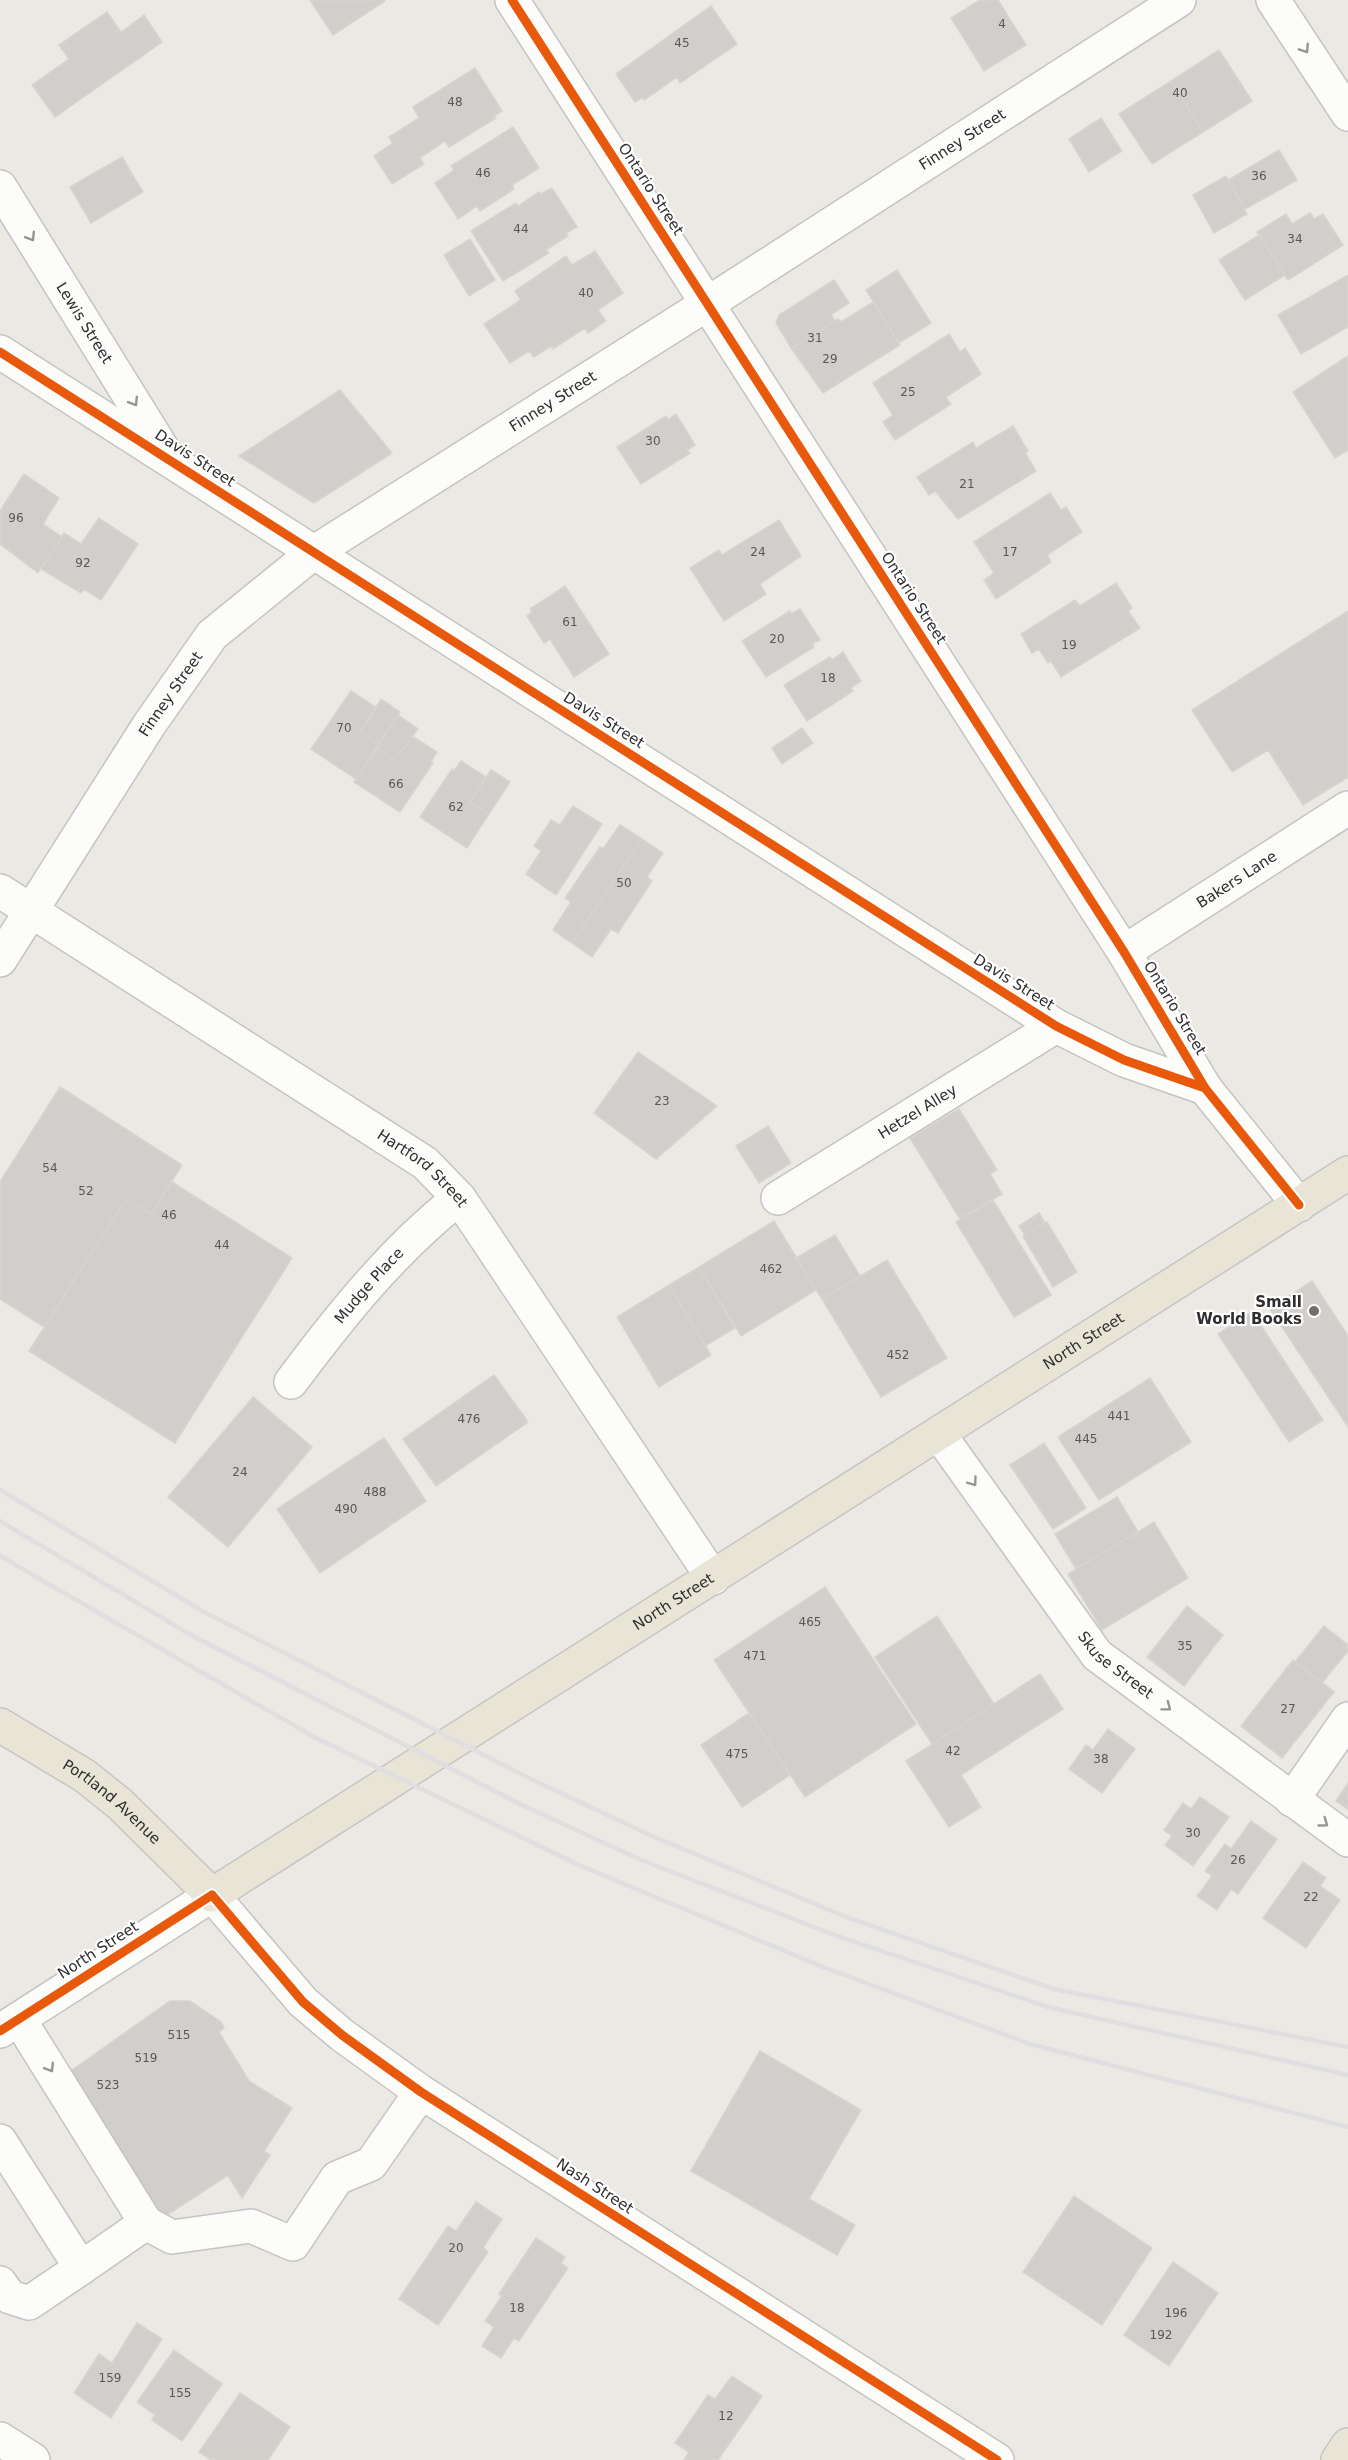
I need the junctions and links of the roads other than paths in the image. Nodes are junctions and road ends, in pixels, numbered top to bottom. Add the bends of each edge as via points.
1 (512, 0) edge
2 (1179, 0) edge
3 (1273, 0) edge
4 (1348, 114) edge
5 (0, 187) edge
6 (707, 304) junction
7 (0, 352) edge
8 (169, 459) junction
9 (313, 553) junction
10 (1348, 808) edge
11 (0, 891) edge
12 (30, 910) junction
13 (1124, 952) junction
14 (0, 960) edge
15 (1056, 1026) junction
16 (1205, 1088) junction
17 (1348, 1173) edge
18 (459, 1198) junction
19 (778, 1198) dead end
20 (1299, 1205) junction
21 (291, 1382) dead end
22 (939, 1434) junction
23 (713, 1578) junction
24 (1348, 1719) edge
25 (0, 1725) edge
26 (1292, 1800) junction
27 (1348, 1840) edge
28 (212, 1895) junction
29 (9, 2025) edge
30 (421, 2092) junction
31 (0, 2141) edge
32 (146, 2223) junction
33 (81, 2268) junction
34 (0, 2283) edge
35 (0, 2439) edge
36 (1348, 2445) edge
37 (33, 2460) edge
38 (997, 2460) edge
39 (1338, 2460) edge

1 - 6 street, Ontario Street
2 - 6 street, Finney Street
3 -> 4 street
5 -> 8 street, Lewis Street
6 - 9 street, Finney Street
6 - 13 street, Ontario Street
7 - 8 street, Davis Street
8 - 9 street, Davis Street
9 - 12 street, Finney Street via 213,635 149,725
9 - 15 street, Davis Street
10 - 13 street, Bakers Lane
11 - 12 street, Hartford Street
12 - 14 street, Finney Street
12 - 18 street, Hartford Street via 425,1163
13 - 16 street, Ontario Street
15 - 16 street, Davis Street via 1124,1060
15 - 19 street, Hetzel Alley
16 - 20 street, Ontario Street
17 - 20 main road, North Street
18 - 21 street, Mudge Place via 421,1228 344,1311
18 - 23 street, Hartford Street
20 - 22 main road, North Street
22 - 23 main road, North Street
22 -> 26 street, Skuse Street via 1097,1655
23 - 28 main road, North Street
24 - 26 street
25 - 28 main road, Portland Avenue via 85,1776 120,1803
26 -> 27 street, Skuse Street
28 - 29 street, North Street
28 - 30 street, Nash Street via 303,2001 342,2035
29 -> 32 street
30 - 32 street via 371,2164 337,2178 293,2244 251,2226 172,2237
30 - 38 street, Nash Street
31 - 33 street
32 - 33 street
33 - 34 street via 29,2303 10,2297
35 - 37 street
36 - 39 main road

